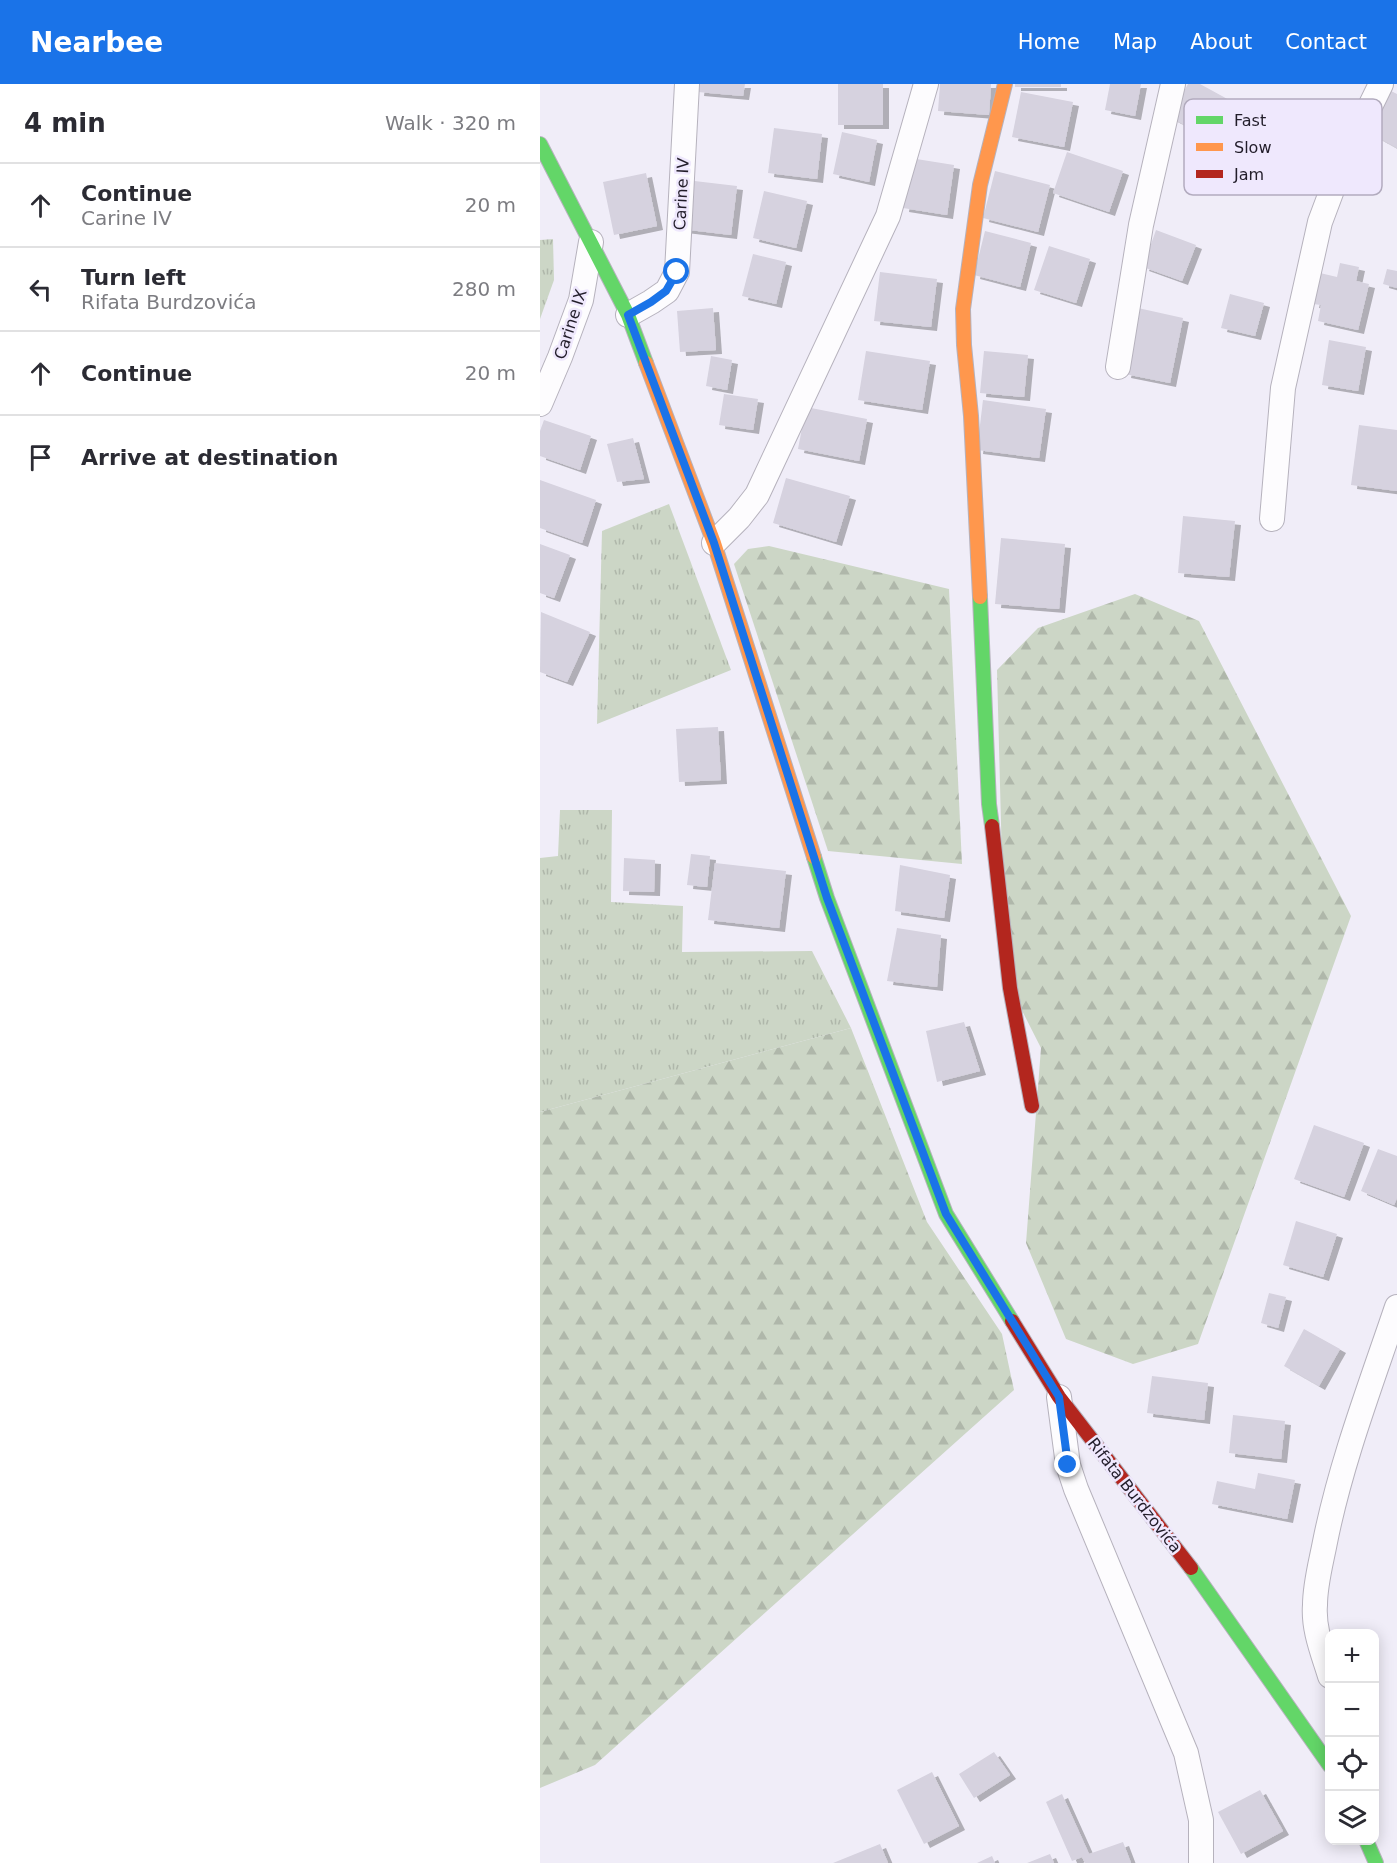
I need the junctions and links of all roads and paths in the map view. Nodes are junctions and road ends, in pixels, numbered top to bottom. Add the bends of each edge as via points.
1 (687, 84) edge
2 (926, 84) edge
3 (1005, 84) edge
4 (1173, 84) edge
5 (1381, 84) edge
6 (1374, 99) edge
7 (540, 144) edge
8 (1330, 195) edge
9 (591, 242) junction
10 (628, 315) junction
11 (1118, 367) dead end
12 (540, 404) edge
13 (1272, 519) dead end
14 (714, 543) junction
15 (1032, 1106) dead end
16 (1397, 1307) edge
17 (1059, 1397) junction
18 (1325, 1662) edge
19 (1325, 1753) edge
20 (1367, 1845) edge
21 (1202, 1863) edge
22 (1376, 1863) edge

1 - 10 street, Carine IV via 677,272 666,291
2 - 14 street via 888,216 757,495
3 - 15 street via 980,185 963,309 977,511 989,804 1010,988
4 - 11 street via 1141,225
5 - 6 street
7 - 9 street, Rifata Burdzovića
8 - 13 street via 1320,222 1282,388
9 - 10 street, Rifata Burdzovića
9 - 12 street, Carine IX via 581,300
10 - 14 street, Rifata Burdzovića
14 - 17 street, Rifata Burdzovića via 827,898 946,1214
16 - 18 street via 1329,1521 1314,1607
17 - 19 street, Rifata Burdzovića via 1209,1592
17 - 21 street via 1068,1465 1076,1489 1186,1753 1201,1820
20 - 22 street

